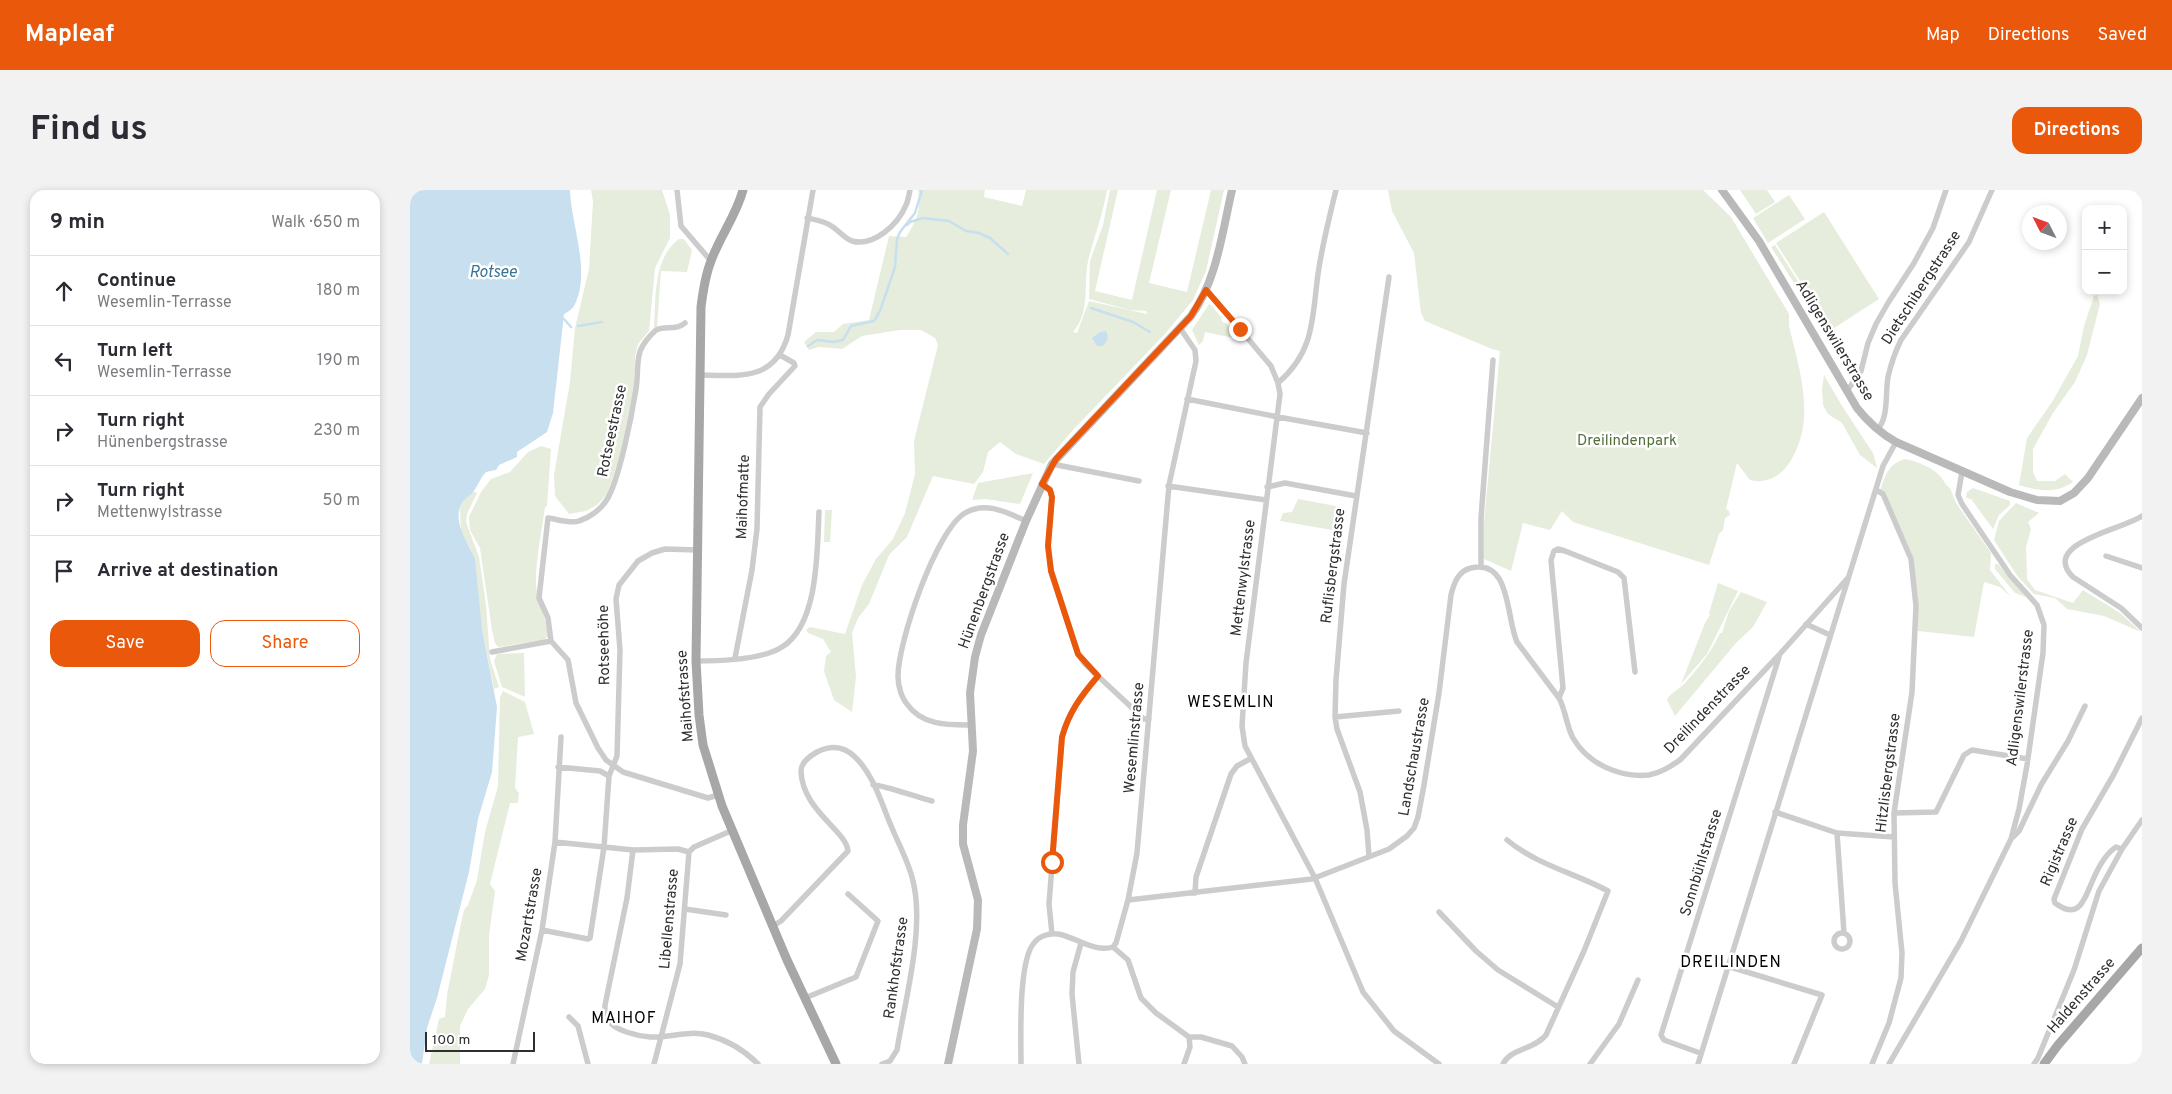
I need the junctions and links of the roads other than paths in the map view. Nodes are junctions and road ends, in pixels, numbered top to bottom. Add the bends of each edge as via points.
1 (677, 190) edge
2 (743, 190) edge
3 (813, 190) edge
4 (910, 190) edge
5 (1232, 190) edge
6 (1336, 190) edge
7 (1722, 190) edge
8 (1946, 190) edge
9 (1992, 190) edge
10 (807, 218) junction
11 (711, 261) junction
12 (1389, 277) dead end
13 (1206, 290) junction
14 (685, 323) dead end
15 (1180, 328) junction
16 (780, 355) junction
17 (1493, 360) dead end
18 (700, 375) junction
19 (1278, 383) junction
20 (1847, 391) junction
21 (2142, 398) edge
22 (1188, 399) junction
23 (1278, 418) junction
24 (1877, 430) junction
25 (1366, 432) junction
26 (1896, 442) junction
27 (1052, 464) junction
28 (1962, 472) junction
29 (1140, 481) dead end
30 (1042, 484) junction
31 (1168, 486) junction
32 (1267, 487) junction
33 (1876, 490) junction
34 (1356, 496) junction
35 (1266, 500) junction
36 (819, 512) dead end
37 (2142, 516) edge
38 (1026, 521) junction
39 (698, 550) junction
40 (2106, 556) dead end
41 (1481, 567) junction
42 (2142, 568) edge
43 (1847, 579) junction
44 (1806, 624) junction
45 (2142, 628) edge
46 (1830, 635) junction
47 (551, 641) junction
48 (492, 652) dead end
49 (1779, 655) junction
50 (734, 658) junction
51 (696, 662) junction
52 (1635, 672) dead end
53 (1098, 676) junction
54 (1559, 698) junction
55 (2085, 706) dead end
56 (1399, 711) dead end
57 (1335, 717) junction
58 (2142, 718) edge
59 (1149, 719) junction
60 (972, 725) junction
61 (561, 737) dead end
62 (1250, 759) junction
63 (2028, 759) junction
64 (614, 766) junction
65 (558, 768) junction
66 (609, 776) junction
67 (873, 785) junction
68 (718, 795) junction
69 (932, 800) dead end
70 (1775, 812) junction
71 (1894, 813) junction
72 (2142, 820) edge
73 (732, 830) junction
74 (1837, 833) junction
75 (1894, 838) junction
76 (2011, 839) junction
77 (1508, 840) dead end
78 (555, 842) junction
79 (604, 847) junction
80 (2122, 849) junction
81 (633, 850) junction
82 (689, 852) junction
83 (1369, 856) junction
84 (1315, 878) junction
85 (1195, 893) junction
86 (848, 894) dead end
87 (1128, 900) junction
88 (685, 910) junction
89 (1439, 912) dead end
90 (726, 915) dead end
91 (773, 926) junction
92 (542, 930) junction
93 (1844, 933) dead end
94 (1052, 934) junction
95 (1081, 943) junction
96 (1113, 947) junction
97 (2142, 948) edge
98 (1727, 966) junction
99 (1638, 980) dead end
100 (805, 998) junction
101 (1558, 1007) junction
102 (569, 1017) dead end
103 (662, 1036) junction
104 (1189, 1037) junction
105 (1700, 1053) junction
106 (2043, 1061) edge
107 (513, 1064) edge
108 (588, 1064) edge
109 (654, 1064) edge
110 (758, 1064) edge
111 (836, 1064) edge
112 (882, 1064) edge
113 (948, 1064) edge
114 (1021, 1064) edge
115 (1078, 1064) edge
116 (1184, 1064) edge
117 (1245, 1064) edge
118 (1439, 1064) edge
119 (1503, 1064) edge
120 (1590, 1064) edge
121 (1698, 1064) edge
122 (1794, 1064) edge
123 (1872, 1064) edge
124 (1888, 1064) edge
125 (2034, 1064) edge

1 - 11 street via 681,226
2 - 11 main road, Maihofstrasse
3 - 10 street
4 - 10 street via 903,210 881,236 862,242 852,241 827,223
5 - 13 street, Hünenbergstrasse via 1213,274
6 - 19 street via 1318,272 1308,343 1300,358
7 - 20 street, Adligenswilerstrasse via 1759,241
8 - 20 street via 1932,228 1876,324 1861,371
9 - 24 street, Dietschibergstrasse via 1968,242 1901,340 1888,378 1883,424
10 - 16 street via 788,335
11 - 18 main road, Maihofstrasse via 702,294
12 - 25 street, Ruflisbergstrasse
13 - 15 street, Hünenbergstrasse via 1197,308
13 - 19 street, Mettenwylstrasse via 1265,359
14 - 47 street, Rotseestrasse via 677,328 656,330 637,356 634,397 617,477 606,502 594,514 579,521 548,518 539,598 548,618
15 - 22 street, Wesemlinstrasse via 1196,356
15 - 27 street, Hünenbergstrasse
16 - 18 street via 767,368 750,374
16 - 50 street, Maihofmatte via 795,366 760,407 757,529
17 - 41 street via 1481,518
18 - 39 main road, Maihofstrasse
19 - 23 street, Mettenwylstrasse
20 - 24 street, Adligenswilerstrasse
21 - 28 street via 2088,478 2060,501 2030,499
22 - 23 street
22 - 31 street, Wesemlinstrasse
23 - 25 street
23 - 32 street, Mettenwylstrasse
24 - 26 street, Adligenswilerstrasse
25 - 34 street, Ruflisbergstrasse
26 - 28 street, Adligenswilerstrasse
26 - 33 street via 1883,466
27 - 29 street
27 - 30 street, Hünenbergstrasse
28 - 63 street, Adligenswilerstrasse via 1958,496 1962,504 2010,575 2036,605 2042,618 2043,653
30 - 38 street, Hünenbergstrasse
30 - 53 street via 1050,490 1052,497 1048,546 1053,579 1078,654
31 - 35 street
31 - 59 street, Wesemlinstrasse
32 - 34 street via 1286,483
32 - 35 street, Mettenwylstrasse
33 - 43 street
33 - 71 street, Hitzlisbergstrasse via 1883,494 1911,559 1916,599 1912,692
34 - 57 street, Ruflisbergstrasse via 1338,634
35 - 62 street, Mettenwylstrasse via 1242,702 1242,726
36 - 50 street via 816,574 812,596 800,626 783,647 758,657
37 - 45 street via 2078,543 2067,554 2065,564 2073,577 2121,608
38 - 60 street, Hünenbergstrasse via 975,657 970,693
38 - 60 street via 988,507 966,512 956,520 928,572 911,616 898,678 906,704 928,721 944,725
39 - 51 main road, Maihofstrasse
39 - 64 street, Rotseehöhe via 665,549 652,553 638,560 620,586 616,599 620,650
40 - 42 street
41 - 54 street via 1493,571 1500,578 1517,642
41 - 83 street, Landschaustrasse via 1467,569 1454,583 1438,701 1416,823 1401,840
43 - 44 street, Dreilindenstrasse
43 - 46 street
44 - 46 street
44 - 49 street, Dreilindenstrasse
46 - 70 street
47 - 48 street
47 - 64 street via 568,660 572,690 579,710 598,748
49 - 54 street, Dreilindenstrasse via 1680,760 1668,769 1650,775 1614,771 1586,755 1569,729
49 - 105 street, Sonnbühlstrasse via 1661,1035 1664,1040
50 - 51 street
51 - 68 main road, Maihofstrasse via 703,745
52 - 54 street, Dreilindenstrasse via 1624,578 1618,572 1558,549 1551,560 1563,688
53 - 59 street via 1144,719
53 - 94 street via 1073,706 1062,737 1049,904
55 - 76 street via 2019,831
56 - 57 street
57 - 83 street, Ruflisbergstrasse via 1361,800
58 - 80 street, Rigistrasse via 2078,836 2055,903 2070,909 2082,905 2106,856 2116,847
59 - 87 street, Wesemlinstrasse via 1137,853
60 - 113 street, Hünenbergstrasse via 972,772 963,844 978,900 977,929
61 - 65 street, Mozartstrasse
62 - 84 street, Mettenwylstrasse
62 - 85 street via 1237,766 1231,774 1196,876
63 - 71 street via 1972,750 1964,755 1936,812
63 - 76 street, Adligenswilerstrasse via 2020,809
64 - 66 street, Rotseehöhe
64 - 68 street via 623,772 708,798
65 - 66 street via 600,771
65 - 78 street, Mozartstrasse
66 - 79 street
67 - 69 street
67 - 91 street, Rankhofstrasse via 855,756 839,747 824,749 803,764 804,785 814,808 846,843 848,852
67 - 112 street, Rankhofstrasse via 905,858 917,902 916,939 897,1050 890,1061
68 - 73 main road, Maihofstrasse
70 - 74 street
70 - 98 street
71 - 75 street, Hitzlisbergstrasse
72 - 80 street
73 - 82 street, Libellenstrasse
73 - 91 main road, Maihofstrasse
74 - 75 street
74 - 93 street
75 - 123 street, Hitzlisbergstrasse via 1901,978 1889,1023
76 - 124 street, Adligenswilerstrasse via 1961,941
77 - 101 street via 1521,852 1608,892
78 - 79 street
78 - 92 street, Mozartstrasse
79 - 81 street
79 - 92 street via 590,938
80 - 106 street via 2099,890
81 - 82 street via 678,848
81 - 103 street via 627,898 605,1005 608,1020 613,1025 632,1033
82 - 88 street, Libellenstrasse
83 - 84 street, Landschaustrasse
84 - 85 street, Landschaustrasse
84 - 118 street, Mettenwylstrasse via 1363,992 1394,1031
85 - 87 street, Landschaustrasse
86 - 100 street via 878,921 856,977
87 - 96 street, Wesemlinstrasse
88 - 90 street
88 - 103 street, Libellenstrasse via 680,964
89 - 101 street via 1498,970
91 - 100 main road, Maihofstrasse
92 - 107 street, Mozartstrasse
94 - 95 street
94 - 114 street via 1036,941 1029,955 1020,1017
95 - 96 street
95 - 115 street via 1073,972 1072,994
96 - 104 street via 1128,960 1141,998 1166,1022
97 - 106 main road, Haldenstrasse
98 - 105 street
98 - 122 street via 1822,995
99 - 120 street via 1619,1024
100 - 111 main road, Maihofstrasse
101 - 119 street via 1546,1036 1508,1056
102 - 108 street via 578,1026
103 - 109 street, Libellenstrasse
103 - 110 street via 707,1035 740,1049
104 - 116 street via 1190,1047
104 - 117 street via 1232,1046
105 - 121 street
106 - 125 street

